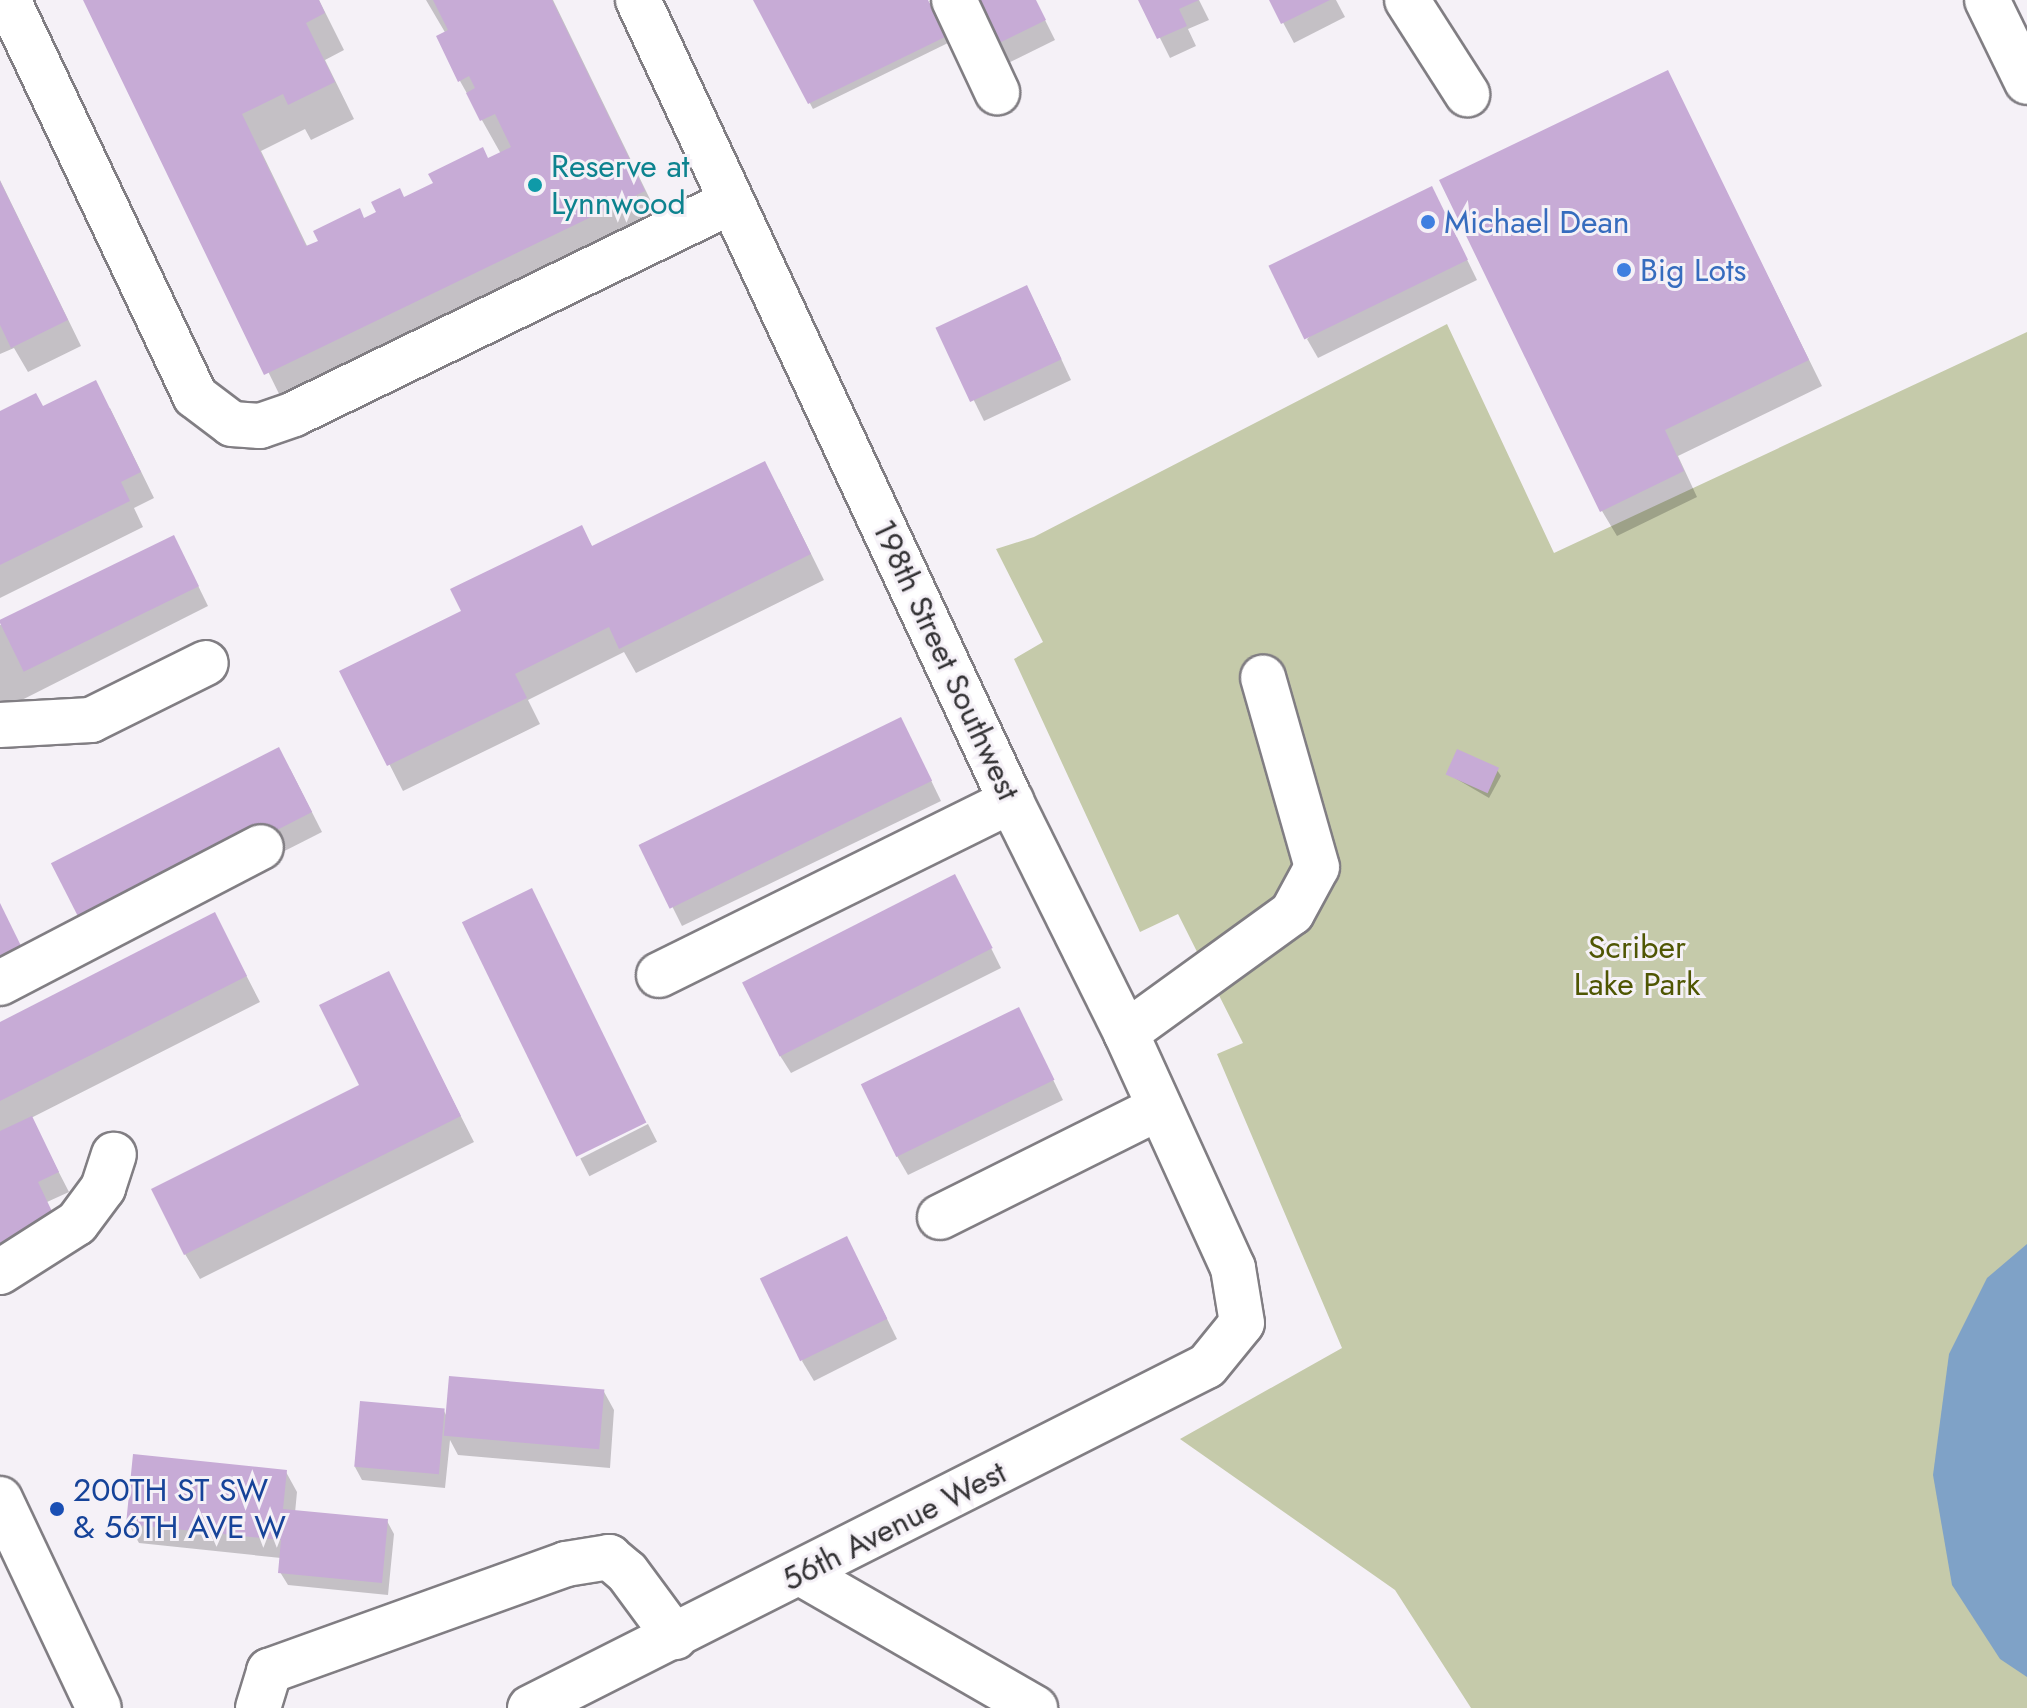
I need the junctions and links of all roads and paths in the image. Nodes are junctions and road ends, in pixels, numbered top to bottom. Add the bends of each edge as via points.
1 (8, 0) edge
2 (638, 0) edge
3 (954, 0) edge
4 (1407, 0) edge
5 (1987, 0) edge
6 (2027, 82) edge
7 (997, 92) dead end
8 (1467, 94) dead end
9 (731, 202) junction
10 (206, 663) dead end
11 (1263, 678) dead end
12 (0, 725) edge
13 (1011, 801) junction
14 (261, 847) dead end
15 (659, 975) dead end
16 (0, 983) edge
17 (1126, 1033) junction
18 (1159, 1108) junction
19 (114, 1155) dead end
20 (940, 1217) dead end
21 (0, 1272) edge
22 (1242, 1323) joint
23 (0, 1499) edge
24 (802, 1574) junction
25 (675, 1637) junction
26 (99, 1708) edge
27 (258, 1708) edge
28 (530, 1708) edge
29 (1035, 1708) edge

1 - 9 street via 195,396 232,424 260,426 294,414
2 - 9 street, 198th Street Southwest
3 - 7 street
4 - 8 street
5 - 6 street
9 - 13 street, 198th Street Southwest
10 - 12 street via 91,720
11 - 17 street via 1317,867 1292,913
13 - 15 street
13 - 17 street, 198th Street Southwest
14 - 16 street
17 - 18 street, 198th Street Southwest
18 - 20 street
18 - 22 street, 198th Street Southwest via 1233,1268
19 - 21 street via 103,1188 77,1223
22 - 24 street, 56th Avenue West via 1207,1366
23 - 26 street
24 - 25 street, 56th Avenue West
24 - 29 street
25 - 27 street via 627,1572 609,1557 566,1564 269,1671
25 - 28 street, 56th Avenue West

